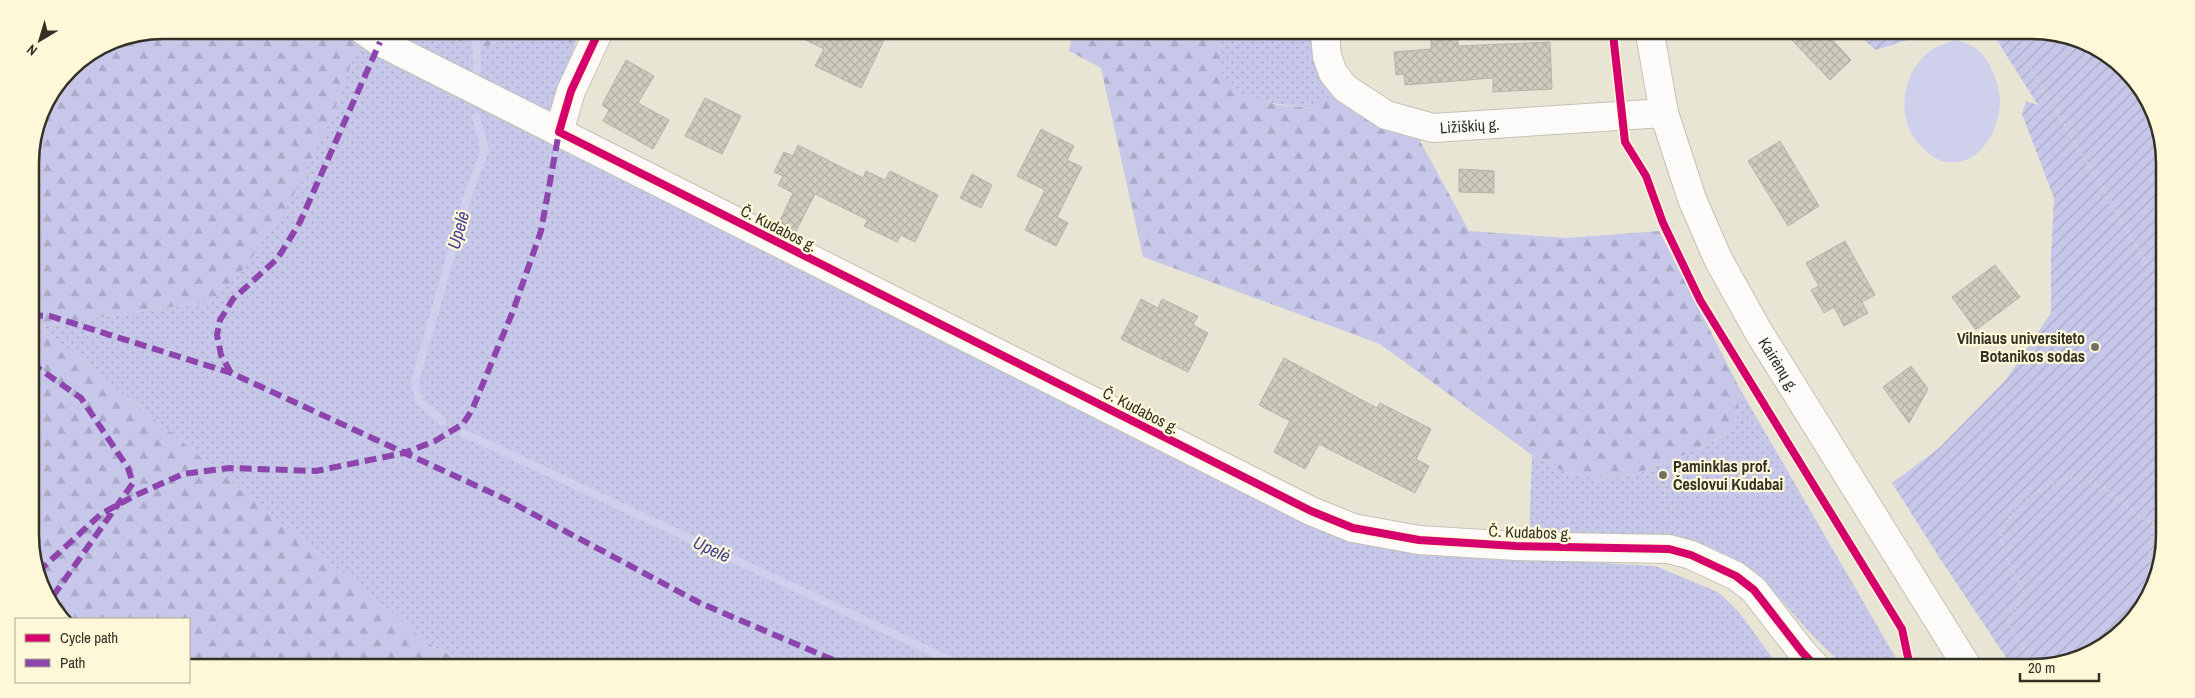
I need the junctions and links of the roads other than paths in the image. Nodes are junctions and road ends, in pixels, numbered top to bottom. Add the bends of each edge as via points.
1 (376, 39) edge
2 (595, 39) edge
3 (1326, 39) edge
4 (1651, 39) edge
5 (1664, 113) junction
6 (559, 132) junction
7 (1810, 659) edge
8 (1962, 659) edge

1 - 6 street, Č. Kudabos g.
2 - 6 street via 571,91
3 - 5 street, Ližiškių g. via 1333,73 1345,88 1386,114 1433,128
4 - 5 street, Kairėnų g.
5 - 8 street, Kairėnų g. via 1692,199 1718,259 1758,331
6 - 7 street, Č. Kudabos g. via 1311,511 1353,528 1419,540 1516,546 1669,549 1690,555 1736,576 1754,590

